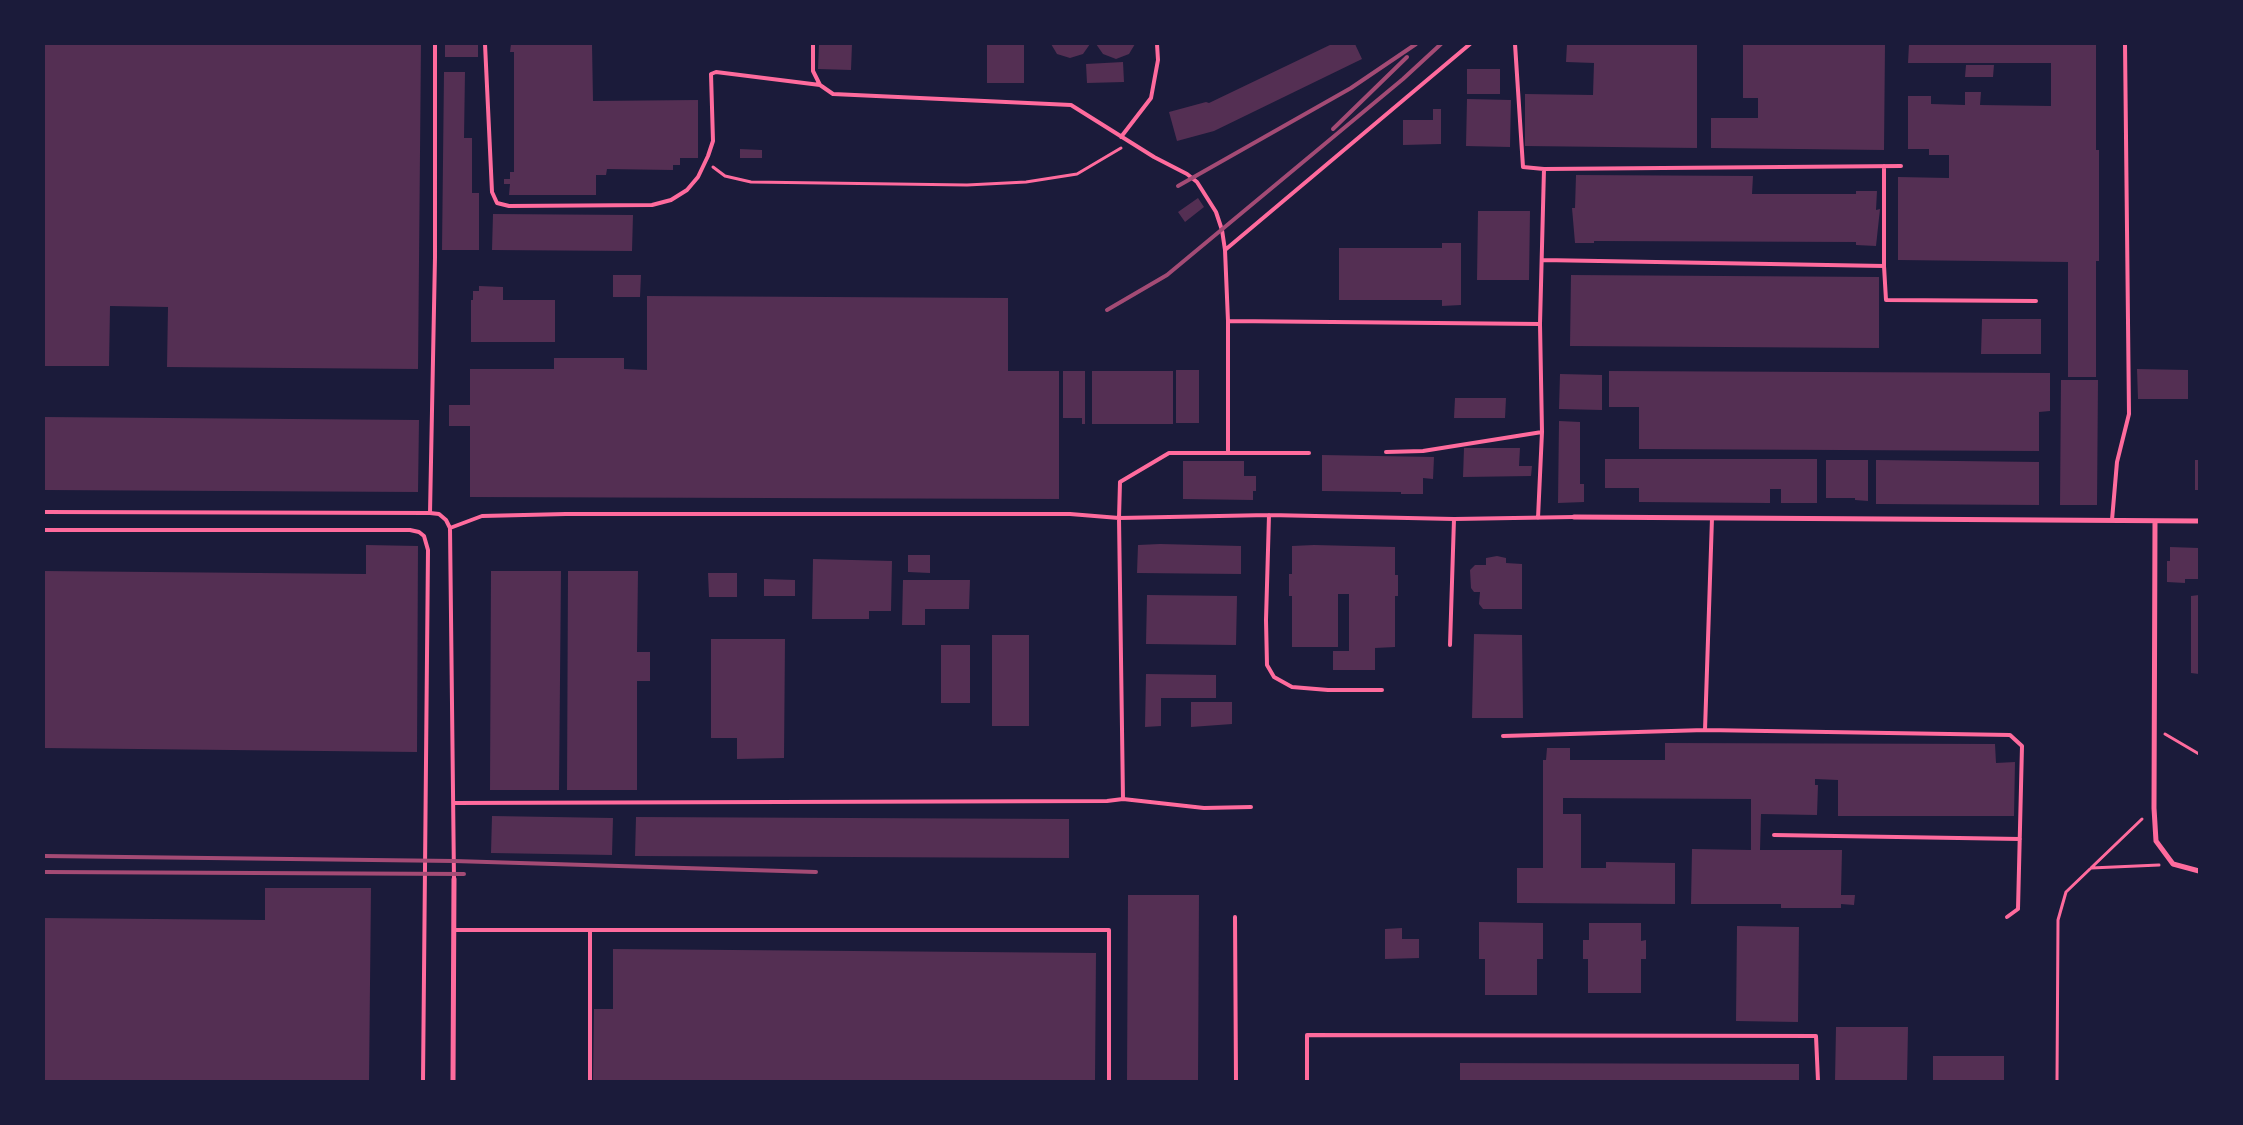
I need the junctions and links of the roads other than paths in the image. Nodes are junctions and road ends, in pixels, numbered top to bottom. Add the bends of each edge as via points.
1 (435, 44) edge
2 (485, 44) edge
3 (813, 44) edge
4 (1157, 44) edge
5 (1470, 44) edge
6 (1515, 44) edge
7 (2125, 44) edge
8 (820, 85) junction
9 (1121, 137) junction
10 (1884, 166) junction
11 (1901, 166) dead end
12 (1544, 169) junction
13 (1225, 250) junction
14 (1542, 260) junction
15 (1884, 266) junction
16 (2036, 301) dead end
17 (1228, 321) junction
18 (1540, 324) junction
19 (1542, 432) junction
20 (1228, 452) junction
21 (1386, 452) dead end
22 (1309, 453) dead end
23 (44, 512) edge
24 (430, 513) junction
25 (1269, 515) junction
26 (1574, 517) joint
27 (1119, 518) junction
28 (1454, 518) junction
29 (1538, 518) junction
30 (1712, 518) junction
31 (2112, 520) junction
32 (2155, 521) junction
33 (2199, 521) edge
34 (450, 528) junction
35 (44, 530) edge
36 (1450, 645) dead end
37 (1382, 690) dead end
38 (1705, 730) junction
39 (1503, 736) dead end
40 (1123, 799) junction
41 (454, 804) junction
42 (1251, 807) dead end
43 (1774, 835) dead end
44 (2020, 839) junction
45 (2199, 871) edge
46 (454, 879) joint
47 (1235, 917) dead end
48 (2007, 917) dead end
49 (454, 930) junction
50 (590, 930) junction
51 (424, 1081) edge
52 (453, 1081) edge
53 (590, 1081) edge
54 (1109, 1081) edge
55 (1236, 1081) edge
56 (1306, 1081) edge
57 (1818, 1081) edge

1 - 24 lane via 436,257
2 - 8 lane via 492,192 497,203 509,206 652,205 671,200 687,190 698,177 713,140 711,74
3 - 8 lane via 813,70
4 - 9 lane via 1158,60 1151,98
5 - 13 lane
6 - 12 lane via 1523,167
7 - 31 lane via 2129,414 2117,462
8 - 9 lane via 833,94 1070,105
9 - 13 lane via 1197,182 1216,212
10 - 11 lane
10 - 12 lane
10 - 15 lane
12 - 14 lane
13 - 17 lane
14 - 15 lane
14 - 18 lane
15 - 16 lane via 1886,300
17 - 18 lane
17 - 20 lane
18 - 19 lane
19 - 21 lane via 1423,452
19 - 29 lane
20 - 22 lane
20 - 27 lane via 1169,453 1120,482
23 - 24 lane
24 - 34 lane via 440,514
25 - 27 lane
25 - 28 lane
25 - 37 lane via 1267,665 1274,677 1292,687
26 - 29 lane
26 - 30 street
27 - 34 lane via 1070,514 566,514 482,516
27 - 40 lane
28 - 29 lane
28 - 36 lane
30 - 31 street
30 - 38 lane
31 - 32 street
32 - 33 street
32 - 45 street via 2156,841 2172,864
34 - 41 lane
35 - 51 lane via 410,530 424,536 428,560
38 - 39 lane
38 - 44 lane via 2010,735 2022,746
40 - 41 lane via 1097,802
40 - 42 lane via 1204,808
41 - 46 lane
43 - 44 lane
44 - 48 lane via 2018,909
46 - 49 street
47 - 55 lane
49 - 50 lane
49 - 52 street
50 - 53 lane
50 - 54 lane via 1109,930
56 - 57 lane via 1307,1035 1816,1036

